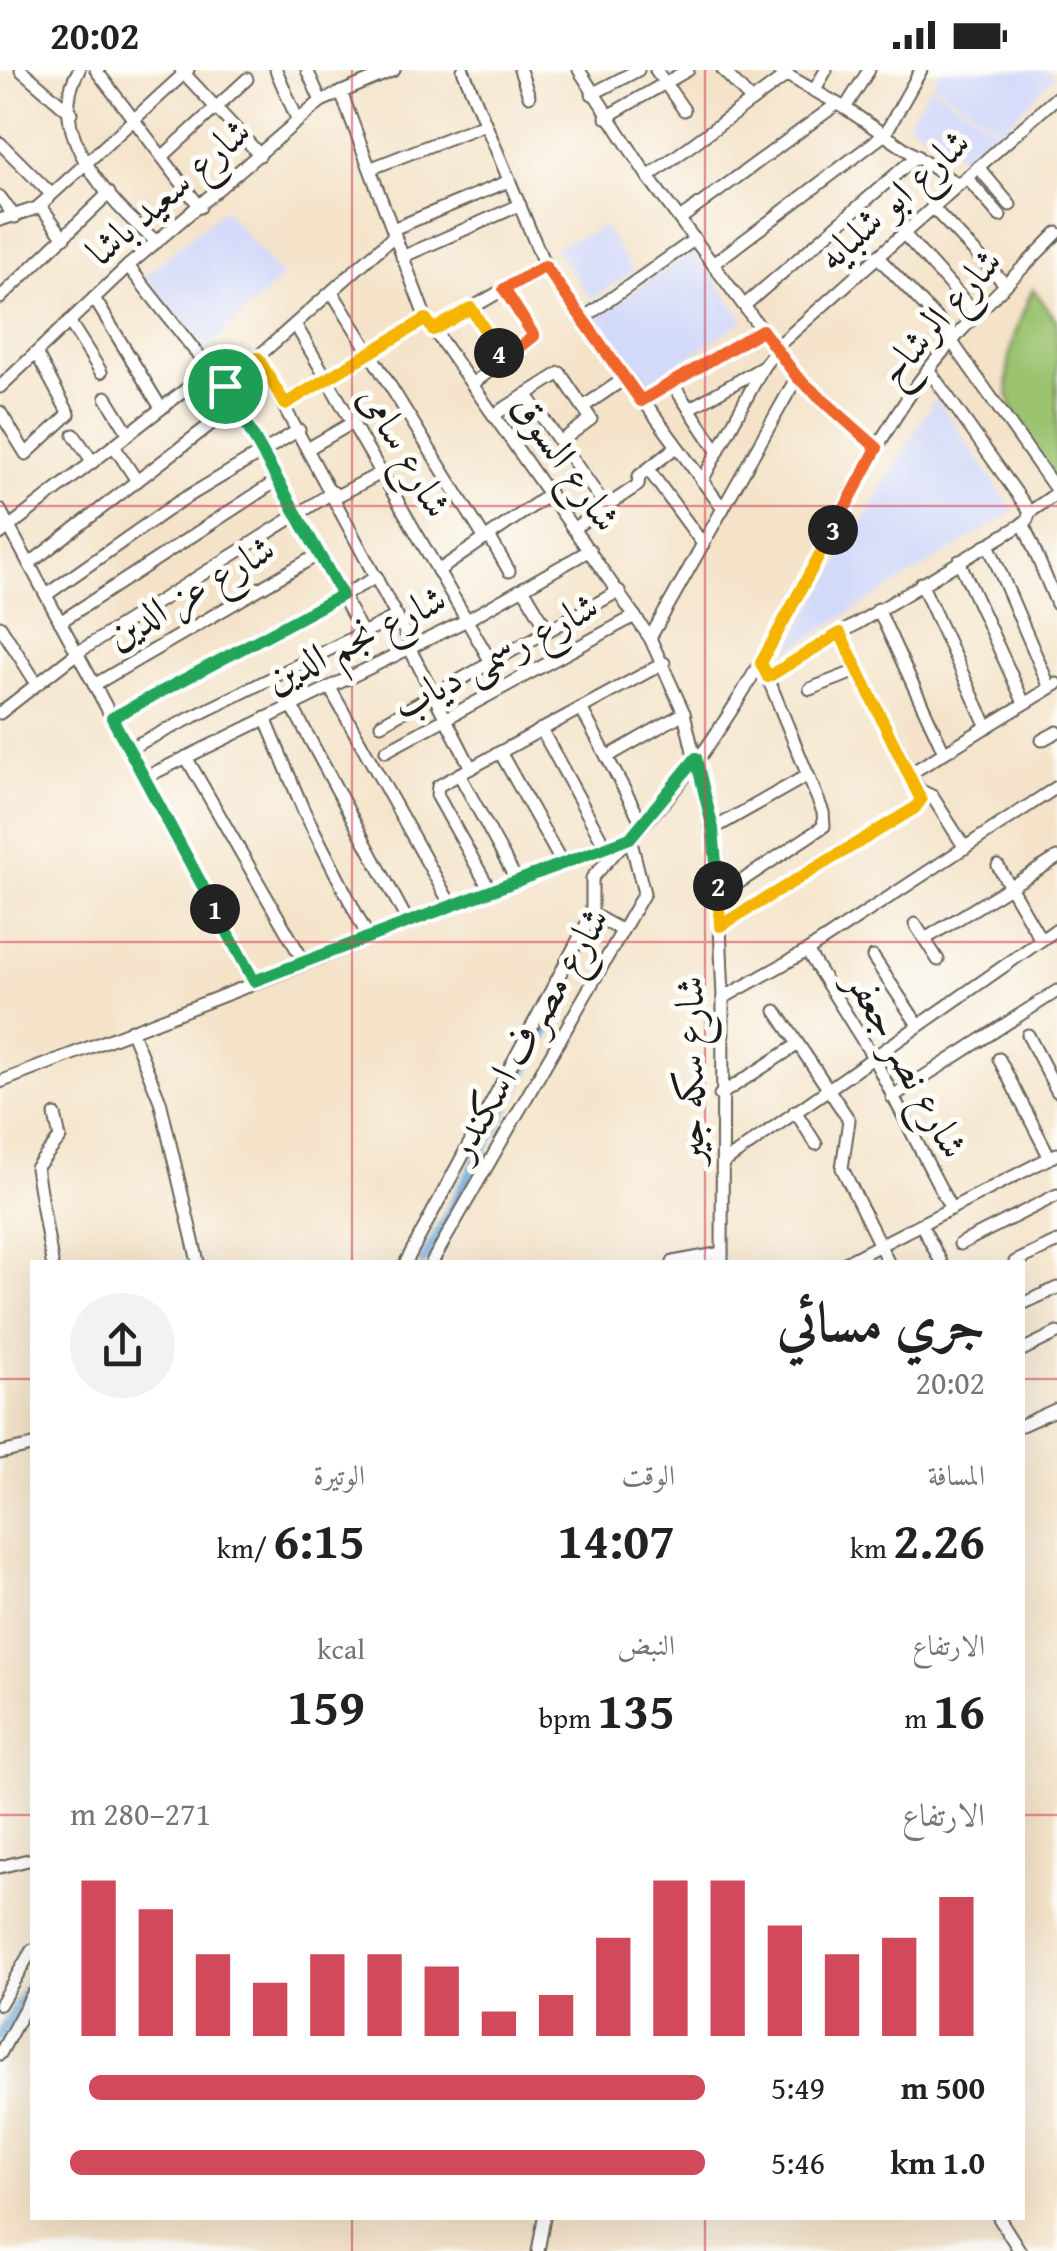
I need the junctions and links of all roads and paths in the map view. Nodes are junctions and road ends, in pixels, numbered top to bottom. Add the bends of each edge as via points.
1 (79, 70) edge
2 (96, 70) edge
3 (276, 70) edge
4 (307, 70) edge
5 (394, 70) edge
6 (463, 70) edge
7 (520, 70) edge
8 (579, 70) edge
9 (638, 70) edge
10 (656, 70) edge
11 (688, 70) edge
12 (723, 70) edge
13 (826, 70) edge
14 (869, 70) edge
15 (921, 70) edge
16 (25, 71) edge
17 (185, 71) edge
18 (782, 72) edge
19 (368, 75) edge
20 (246, 79) dead end
21 (664, 84) junction
22 (814, 90) junction
23 (341, 92) junction
24 (592, 94) junction
25 (529, 96) dead end
26 (1057, 97) edge
27 (752, 100) junction
28 (321, 101) junction
29 (841, 106) junction
30 (216, 107) junction
31 (684, 110) dead end
32 (71, 112) junction
33 (606, 117) junction
34 (132, 119) junction
35 (298, 120) junction
36 (485, 124) junction
37 (885, 134) junction
38 (0, 143) edge
39 (260, 154) junction
40 (917, 156) junction
41 (162, 157) junction
42 (86, 160) junction
43 (978, 166) junction
44 (372, 168) junction
45 (648, 177) junction
46 (509, 180) junction
47 (962, 180) junction
48 (51, 194) junction
49 (109, 194) junction
50 (0, 197) edge
51 (40, 205) junction
52 (520, 205) junction
53 (1010, 205) dead end
54 (200, 207) junction
55 (932, 207) junction
56 (1000, 216) dead end
57 (15, 217) junction
58 (0, 220) edge
59 (680, 220) junction
60 (394, 232) junction
61 (902, 233) junction
62 (1057, 233) edge
63 (64, 238) junction
64 (694, 239) junction
65 (157, 242) junction
66 (876, 256) junction
67 (402, 257) junction
68 (712, 264) junction
69 (128, 266) junction
70 (545, 266) junction
71 (1006, 285) junction
72 (504, 289) junction
73 (332, 292) junction
74 (0, 298) edge
75 (94, 298) junction
76 (745, 306) junction
77 (471, 308) junction
78 (977, 315) junction
79 (581, 320) junction
80 (70, 321) junction
81 (296, 324) junction
82 (430, 324) junction
83 (762, 330) junction
84 (953, 340) junction
85 (372, 352) junction
86 (36, 353) junction
87 (778, 353) junction
88 (258, 358) junction
89 (504, 360) junction
90 (763, 368) junction
91 (212, 369) junction
92 (928, 369) junction
93 (101, 372) dead end
94 (797, 377) junction
95 (327, 379) junction
96 (624, 379) junction
97 (672, 383) junction
98 (472, 384) junction
99 (225, 386) junction
100 (0, 387) edge
101 (526, 394) junction
102 (106, 398) dead end
103 (641, 401) junction
104 (236, 404) junction
105 (285, 404) junction
106 (583, 406) junction
107 (161, 408) junction
108 (689, 409) junction
109 (0, 412) edge
110 (494, 415) junction
111 (352, 422) junction
112 (299, 430) junction
113 (74, 434) dead end
114 (129, 434) junction
115 (560, 442) junction
116 (114, 446) junction
117 (676, 447) junction
118 (310, 448) junction
119 (877, 448) junction
120 (262, 452) junction
121 (718, 452) junction
122 (92, 462) junction
123 (648, 470) junction
124 (381, 472) junction
125 (278, 480) junction
126 (136, 481) junction
127 (702, 481) junction
128 (1057, 492) edge
129 (550, 494) junction
130 (334, 495) junction
131 (606, 507) junction
132 (723, 508) junction
133 (0, 510) edge
134 (297, 516) junction
135 (1027, 517) junction
136 (574, 528) junction
137 (4, 530) edge
138 (487, 538) junction
139 (703, 544) junction
140 (988, 544) junction
141 (590, 550) junction
142 (318, 554) junction
143 (959, 561) junction
144 (29, 564) junction
145 (438, 571) junction
146 (510, 571) dead end
147 (377, 578) junction
148 (922, 583) junction
149 (523, 588) junction
150 (618, 591) junction
151 (46, 595) junction
152 (342, 595) junction
153 (1057, 604) edge
154 (878, 609) junction
155 (397, 616) junction
156 (635, 616) junction
157 (467, 620) junction
158 (60, 622) junction
159 (0, 626) edge
160 (548, 630) junction
161 (840, 633) junction
162 (363, 634) junction
163 (650, 638) junction
164 (412, 648) junction
165 (77, 653) junction
166 (491, 662) junction
167 (664, 663) junction
168 (761, 663) junction
169 (858, 670) junction
170 (768, 677) junction
171 (37, 684) junction
172 (94, 685) junction
173 (1054, 686) edge
174 (330, 688) junction
175 (810, 689) dead end
176 (433, 694) junction
177 (1024, 702) junction
178 (292, 706) junction
179 (581, 708) junction
180 (0, 712) edge
181 (684, 714) junction
182 (112, 718) junction
183 (265, 718) junction
184 (445, 719) junction
185 (380, 724) dead end
186 (987, 727) junction
187 (541, 729) junction
188 (1057, 732) edge
189 (1042, 740) dead end
190 (128, 748) junction
191 (386, 751) dead end
192 (500, 752) junction
193 (944, 752) junction
194 (607, 756) junction
195 (186, 757) junction
196 (696, 758) junction
197 (465, 771) junction
198 (911, 772) junction
199 (808, 774) junction
200 (144, 778) junction
201 (1057, 787) edge
202 (920, 790) junction
203 (643, 825) junction
204 (713, 829) junction
205 (630, 838) junction
206 (606, 848) junction
207 (964, 848) junction
208 (1057, 858) edge
209 (562, 863) junction
210 (998, 866) dead end
211 (517, 882) junction
212 (1010, 888) junction
213 (490, 890) junction
214 (718, 896) junction
215 (451, 905) junction
216 (592, 914) junction
217 (408, 922) junction
218 (915, 924) dead end
219 (720, 926) junction
220 (1057, 929) edge
221 (621, 930) junction
222 (368, 937) junction
223 (925, 939) junction
224 (1041, 940) junction
225 (807, 951) junction
226 (873, 957) dead end
227 (938, 960) dead end
228 (304, 962) junction
229 (254, 981) junction
230 (1057, 991) edge
231 (722, 998) junction
232 (776, 1011) dead end
233 (918, 1025) junction
234 (131, 1030) junction
235 (1028, 1035) dead end
236 (798, 1045) junction
237 (873, 1057) junction
238 (1000, 1058) dead end
239 (0, 1082) edge
240 (826, 1090) junction
241 (1057, 1091) edge
242 (720, 1096) junction
243 (892, 1096) junction
244 (795, 1112) junction
245 (55, 1115) dead end
246 (816, 1144) dead end
247 (1053, 1156) edge
248 (723, 1163) junction
249 (1057, 1195) edge
250 (951, 1209) junction
251 (922, 1224) junction
252 (1057, 1242) edge
253 (960, 1244) dead end
254 (878, 1245) junction
255 (722, 1258) edge
256 (52, 1260) edge
257 (198, 1260) edge
258 (407, 1260) edge
259 (433, 1260) edge
260 (851, 1260) edge
261 (887, 1260) edge
262 (940, 1260) edge
263 (1020, 1260) edge
264 (1057, 1288) edge
265 (1025, 1303) edge
266 (1057, 1333) edge
267 (1025, 1349) edge
268 (1057, 1409) edge
269 (1025, 1424) edge
270 (30, 1438) edge
271 (0, 1446) edge
272 (30, 1446) edge
273 (0, 1454) edge
274 (30, 1859) edge
275 (0, 1866) edge
276 (30, 1953) edge
277 (30, 1999) edge
278 (0, 2004) edge
279 (0, 2054) edge
280 (544, 2220) edge
281 (1000, 2220) edge
282 (538, 2251) edge
283 (1020, 2251) edge

1 - 32 street
2 - 34 street
3 - 35 street
4 - 28 street
5 - 19 street, شارع سعيد باشا
6 - 36 street
7 - 25 street
8 - 24 street
9 - 24 street
10 - 21 street
11 - 21 street
12 - 27 street
13 - 22 street
14 - 29 street
15 - 37 street
16 - 32 street
17 - 30 street
17 - 34 street
18 - 22 street
18 - 27 street
19 - 23 street, شارع سعيد باشا
20 - 30 street
21 - 31 street
21 - 33 street
22 - 29 street
23 - 28 street, شارع سعيد باشا
23 - 44 street, شارع السوق
24 - 33 street
26 - 43 street, شارع ابو شلبايه
27 - 45 street
28 - 35 street, شارع سعيد باشا
29 - 37 street
29 - 59 street
30 - 39 street
30 - 41 street
32 - 42 street via 70,126
33 - 45 street
34 - 41 street
34 - 42 street
35 - 39 street, شارع سعيد باشا
36 - 44 street
36 - 46 street
37 - 40 street
37 - 68 street
38 - 48 street
39 - 54 street, شارع سعيد باشا
40 - 47 street
40 - 76 street
41 - 54 street
42 - 48 street
42 - 49 street
43 - 47 street, شارع ابو شلبايه
43 - 53 street
44 - 60 street, شارع السوق
45 - 59 street
46 - 52 street
46 - 60 street
47 - 55 street, شارع ابو شلبايه
47 - 56 street
48 - 51 street
49 - 63 street
49 - 65 street
50 - 57 street
51 - 57 street
51 - 63 street
52 - 67 street
52 - 70 street
54 - 65 street, شارع سعيد باشا
55 - 61 street, شارع ابو شلبايه
55 - 71 street
57 - 58 street
59 - 64 street
60 - 67 street, شارع السوق
60 - 73 street
61 - 66 street, شارع ابو شلبايه
61 - 78 street
62 - 71 street, شارع الرشاح
63 - 74 street
64 - 68 street
64 - 79 street
65 - 69 street, شارع سعيد باشا
66 - 84 street
66 - 87 street, شارع ابو شلبايه via 782,342
67 - 82 street, شارع السوق
68 - 76 street
69 - 75 street, شارع سعيد باشا
69 - 91 street
70 - 72 street
70 - 79 street
71 - 78 street, شارع الرشاح
72 - 77 street
72 - 89 street via 534,336
73 - 81 street
73 - 85 street
75 - 80 street, شارع سعيد باشا
75 - 107 street
76 - 83 street
77 - 82 street
77 - 89 street
78 - 84 street, شارع الرشاح
79 - 96 street
80 - 86 street, شارع سعيد باشا
80 - 93 street
81 - 88 street
81 - 95 street, شارع سامى
82 - 85 street
82 - 98 street, شارع السوق
83 - 87 street
83 - 97 street
84 - 92 street, شارع الرشاح
84 - 128 street
85 - 95 street
85 - 138 street
86 - 100 street, شارع سعيد باشا
86 - 109 street via 69,414 26,454
87 - 90 street, شارع ابو شلبايه
87 - 94 street
88 - 99 street
88 - 105 street
89 - 98 street
90 - 108 street
90 - 121 street
91 - 99 street
91 - 107 street
92 - 119 street, شارع الرشاح
92 - 135 street
94 - 119 street
94 - 132 street
95 - 105 street
95 - 111 street, شارع سامى
96 - 103 street
96 - 106 street
97 - 103 street
97 - 108 street
98 - 110 street, شارع السوق
99 - 104 street
101 - 106 street via 560,373
101 - 110 street
101 - 115 street
102 - 114 street
103 - 117 street
104 - 120 street
104 - 126 street
105 - 112 street
106 - 115 street via 591,420
107 - 114 street
108 - 121 street
110 - 129 street, شارع السوق
111 - 118 street
111 - 124 street, شارع سامى
112 - 118 street
112 - 120 street
113 - 122 street
114 - 116 street
115 - 131 street
116 - 122 street
116 - 126 street
117 - 123 street
117 - 127 street
118 - 130 street
119 - 168 street, شارع الرشاح
120 - 125 street
120 - 151 street
121 - 127 street
122 - 137 street
123 - 131 street
123 - 139 street
124 - 130 street
124 - 145 street, شارع سامى
125 - 134 street
125 - 158 street
126 - 144 street
127 - 132 street
128 - 135 street
129 - 136 street, شارع السوق
129 - 138 street
130 - 134 street
130 - 147 street
131 - 136 street
132 - 139 street
133 - 137 street
134 - 142 street
134 - 165 street
135 - 140 street
135 - 153 street
136 - 141 street, شارع السوق
137 - 144 street
138 - 145 street
138 - 146 street
139 - 163 street
140 - 143 street
140 - 173 street
141 - 149 street, شارع نجم الدين
141 - 150 street, شارع السوق
142 - 152 street
142 - 172 street, شارع عز الدين
143 - 148 street
143 - 177 street
144 - 151 street
145 - 157 street, شارع سامى
147 - 152 street
147 - 155 street
148 - 154 street
148 - 186 street
149 - 157 street, شارع نجم الدين
149 - 160 street
150 - 156 street, شارع السوق
150 - 160 street
151 - 158 street
152 - 162 street
152 - 182 street
154 - 161 street
154 - 193 street
155 - 162 street
155 - 164 street
156 - 163 street, شارع السوق
156 - 184 street, شارع رسمى دياب
157 - 164 street, شارع نجم الدين
157 - 166 street, شارع سامى
158 - 165 street
159 - 171 street
160 - 166 street
161 - 169 street
161 - 170 street
162 - 190 street
163 - 167 street, شارع السوق
164 - 174 street, شارع نجم الدين
164 - 176 street
165 - 171 street
165 - 172 street
166 - 176 street
167 - 179 street
167 - 181 street, شارع السوق
168 - 170 street
168 - 196 street, شارع الرشاح
169 - 175 street
169 - 198 street
170 - 199 street
171 - 180 street
172 - 182 street
173 - 177 street
174 - 178 street, شارع نجم الدين
174 - 215 street
176 - 184 street
176 - 185 street
177 - 186 street
178 - 183 street, شارع نجم الدين
178 - 217 street
179 - 187 street
179 - 194 street
181 - 194 street
181 - 196 street, شارع السوق
182 - 190 street
183 - 195 street, شارع نجم الدين
183 - 222 street
184 - 191 street, شارع رسمى دياب
184 - 197 street
186 - 193 street
187 - 192 street
187 - 206 street
188 - 189 street
190 - 200 street
192 - 197 street
192 - 209 street
193 - 198 street
194 - 203 street
195 - 200 street, شارع نجم الدين
195 - 228 street
196 - 203 street, شارع الرشاح
196 - 204 street, شارع سكه جير
197 - 211 street
197 - 213 street via 436,788
198 - 202 street
199 - 204 street
199 - 214 street via 824,826
200 - 229 street
201 - 207 street
202 - 207 street via 931,795
202 - 219 street via 915,808
203 - 205 street, شارع الرشاح
204 - 214 street, شارع سكه جير
205 - 206 street, شارع الرشاح
205 - 216 street, شارع مصرف اسكندر via 592,878
205 - 221 street, شارع مصرف اسكندر via 645,885
206 - 209 street, شارع الرشاح
207 - 225 street
208 - 212 street
209 - 211 street, شارع الرشاح
210 - 212 street
211 - 213 street, شارع الرشاح
212 - 223 street
212 - 224 street
213 - 215 street, شارع الرشاح
214 - 219 street, شارع سكه جير
215 - 217 street, شارع الرشاح
216 - 221 street
216 - 258 street, شارع مصرف اسكندر
217 - 222 street, شارع الرشاح
218 - 223 street
219 - 231 street, شارع سكه جير
220 - 224 street
221 - 259 street, شارع مصرف اسكندر
222 - 228 street, شارع الرشاح
223 - 227 street
224 - 233 street
225 - 231 street
225 - 237 street, شارع نصر جعفر
226 - 233 street
228 - 229 street, شارع الرشاح
229 - 234 street, شارع الرشاح
230 - 243 street
231 - 242 street, شارع سكه جير
232 - 236 street
233 - 237 street
234 - 239 street, شارع الرشاح
234 - 257 street via 160,1102
235 - 241 street
236 - 240 street
236 - 242 street
237 - 240 street
237 - 243 street, شارع نصر جعفر
238 - 247 street
240 - 244 street
240 - 254 street via 849,1120 842,1168
242 - 248 street, شارع سكه جير
243 - 250 street, شارع نصر جعفر
244 - 246 street
244 - 248 street
245 - 256 street via 60,1138 36,1168
247 - 250 street
248 - 255 street, شارع سكه جير
249 - 253 street
250 - 251 street
251 - 254 street
251 - 262 street
252 - 263 street
254 - 260 street
254 - 261 street
264 - 265 street
266 - 267 street
268 - 269 street
270 - 271 street
272 - 273 street
274 - 275 street
276 - 278 street
277 - 279 street
280 - 282 street
281 - 283 street

